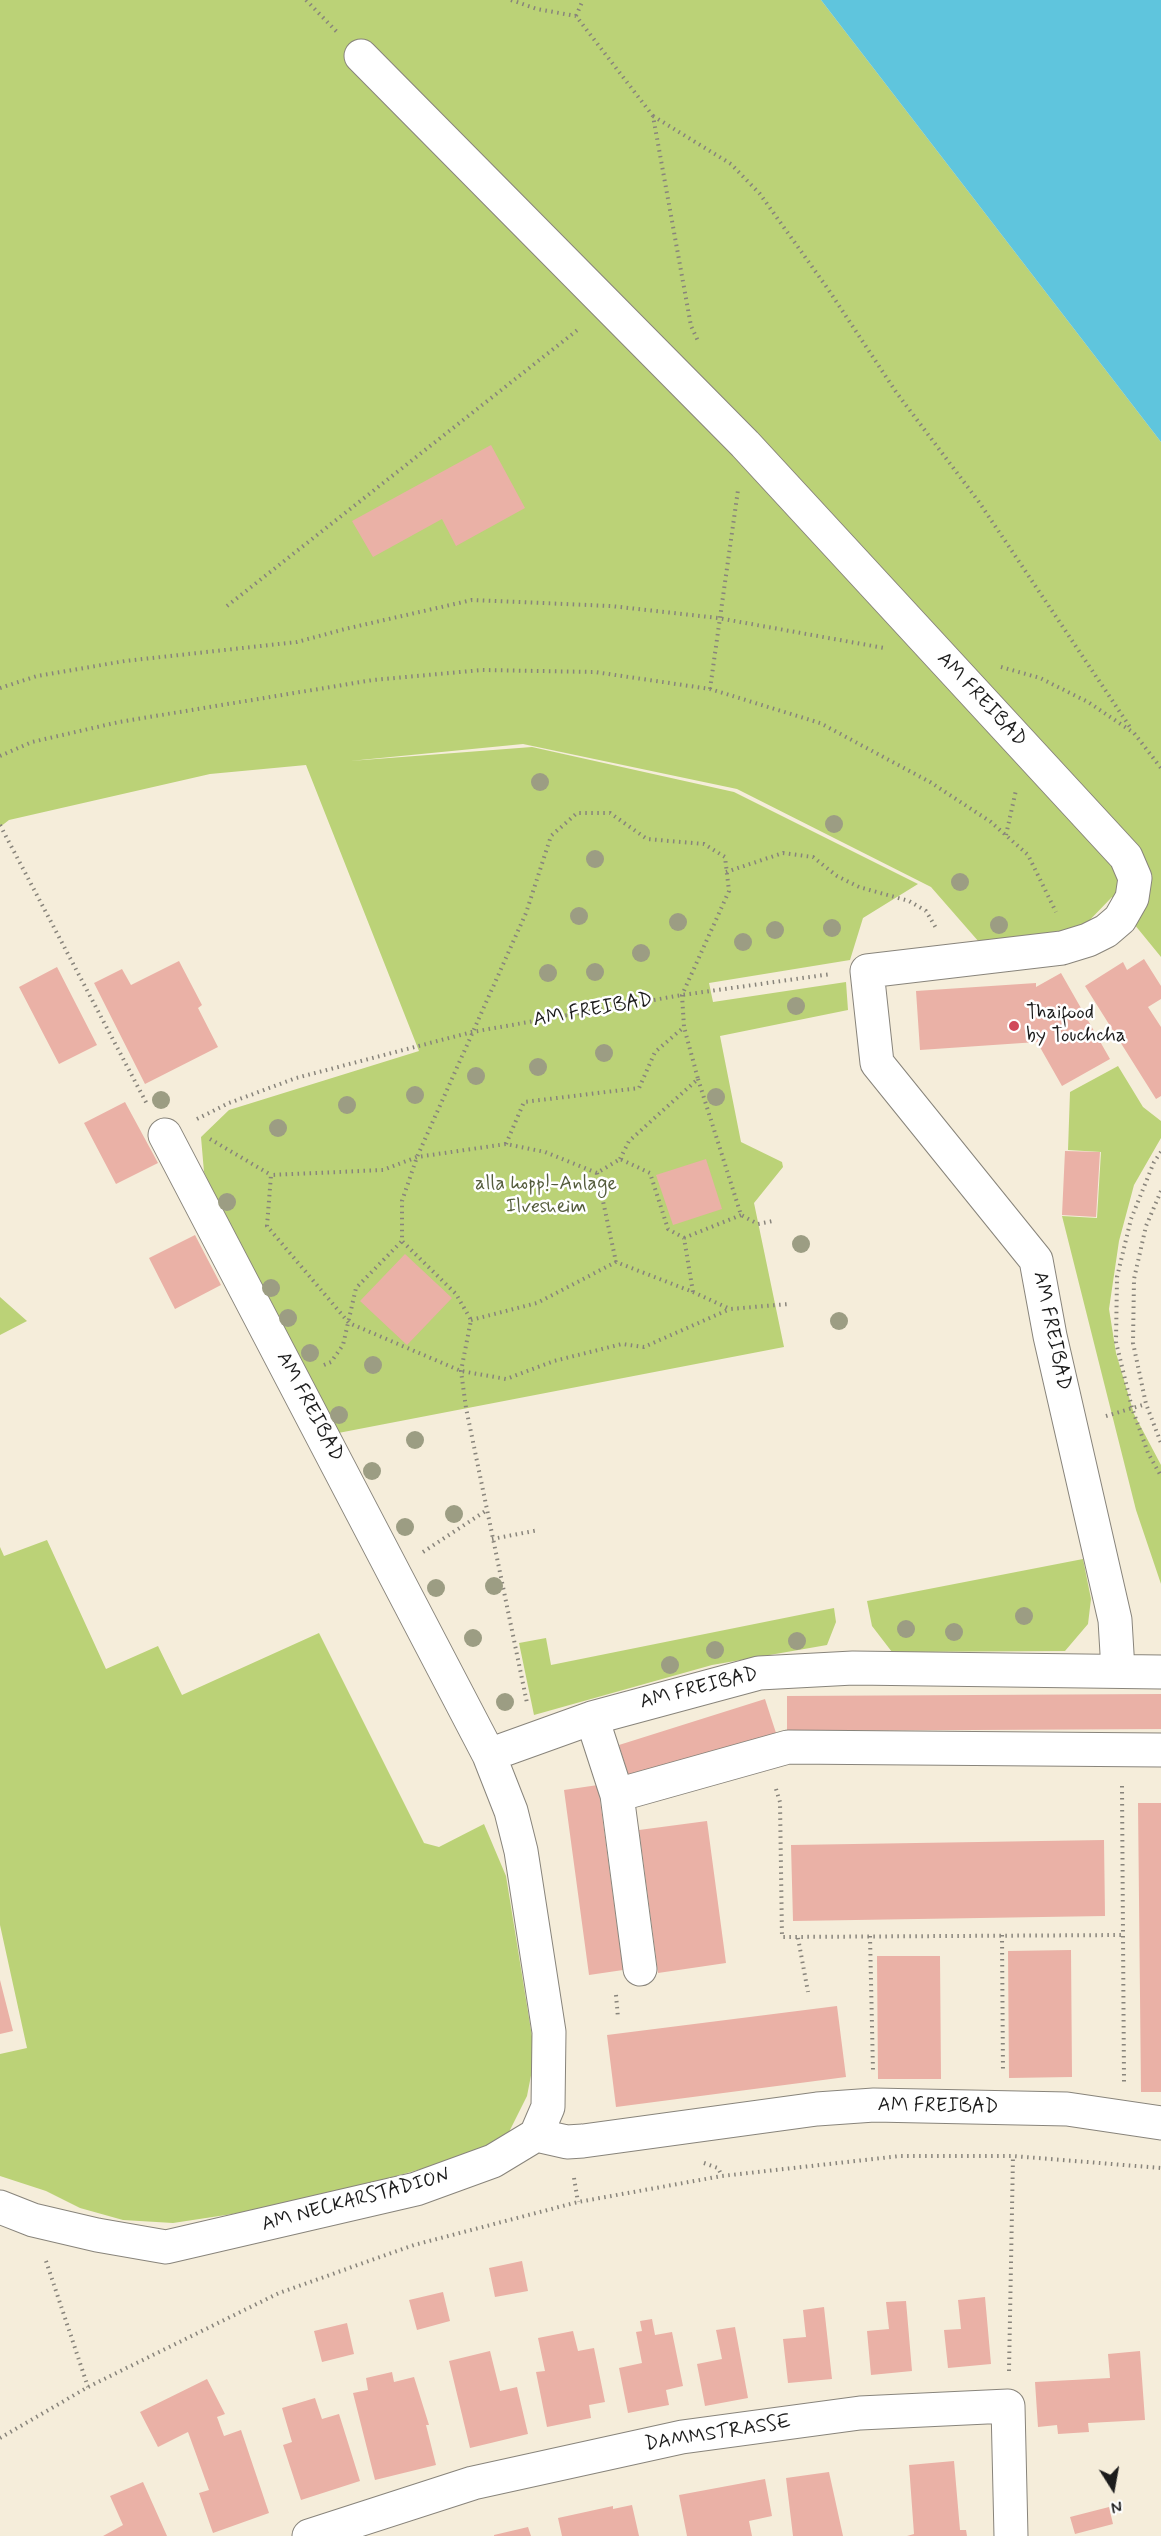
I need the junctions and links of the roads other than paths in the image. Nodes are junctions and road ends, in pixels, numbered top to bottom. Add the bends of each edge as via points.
1 (361, 56) road end
2 (165, 1135) road end
3 (1118, 1670) junction
4 (1161, 1672) edge
5 (592, 1718) junction
6 (1161, 1750) edge
7 (489, 1755) junction
8 (616, 1795) junction
9 (640, 1969) dead end
10 (1161, 2123) edge
11 (536, 2135) junction
12 (0, 2207) edge
13 (309, 2536) edge
14 (1011, 2536) edge

1 - 3 street, AM FREIBAD via 745,444 1126,857 1135,878 1132,898 1120,919 1088,940 1062,948 867,971 877,1063 1036,1260 1115,1620
2 - 7 street, AM FREIBAD
3 - 4 street, AM FREIBAD
3 - 5 street, AM FREIBAD via 790,1669 727,1680
5 - 7 street, AM FREIBAD
5 - 8 street
6 - 8 street via 788,1747
7 - 11 street via 511,1811 521,1851 549,2032 548,2107
8 - 9 street
10 - 11 street, AM FREIBAD via 1067,2109 874,2105 805,2110 583,2141 567,2142
11 - 12 street, AM NECKARSTADION via 493,2161 416,2189 166,2247 33,2220
13 - 14 street, DAMMSTRASSE via 473,2483 682,2437 860,2413 1008,2406

